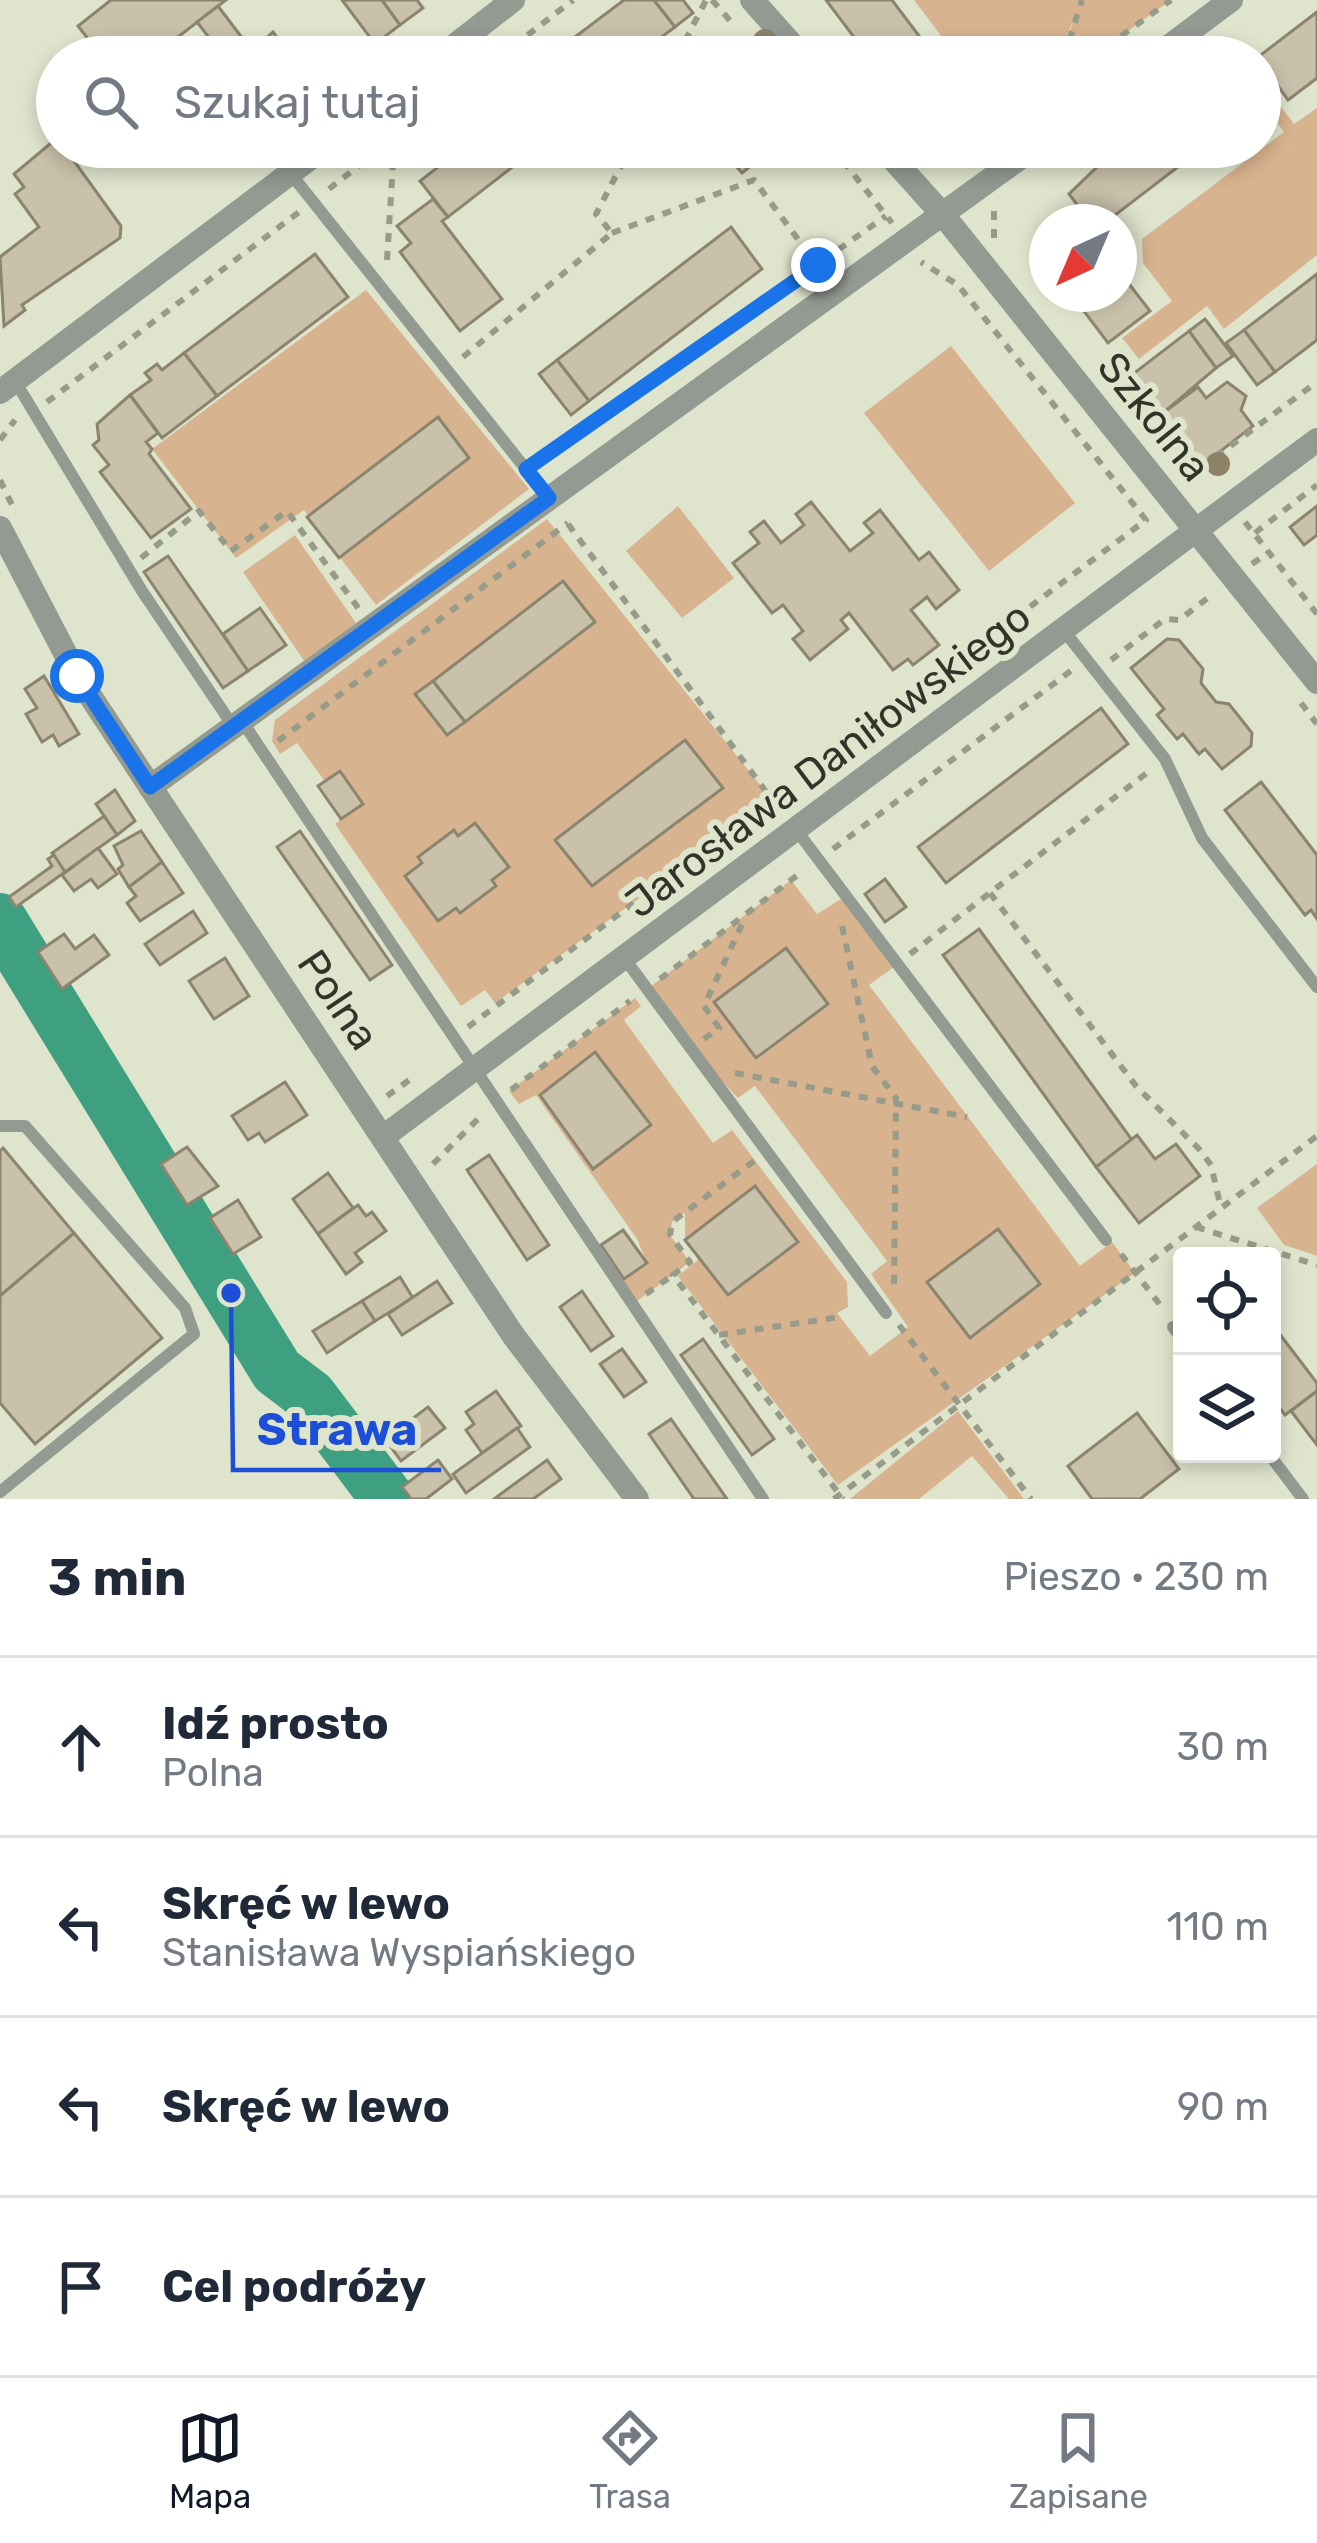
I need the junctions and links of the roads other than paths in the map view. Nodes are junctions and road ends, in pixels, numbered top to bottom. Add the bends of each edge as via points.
1 (513, 0) edge
2 (752, 0) edge
3 (1231, 0) edge
4 (467, 36) edge
5 (784, 36) edge
6 (1183, 36) edge
7 (299, 168) edge
8 (901, 168) edge
9 (1007, 168) edge
10 (291, 174) junction
11 (944, 216) junction
12 (8, 387) edge
13 (1317, 440) edge
14 (549, 498) junction
15 (0, 528) edge
16 (1199, 533) junction
17 (1065, 632) junction
18 (1317, 682) edge
19 (238, 724) junction
20 (150, 787) junction
21 (797, 831) junction
22 (625, 959) junction
23 (1317, 987) edge
24 (477, 1070) junction
25 (0, 1126) edge
26 (383, 1137) junction
27 (1106, 1240) road end
28 (886, 1313) road end
29 (1276, 1463) edge
30 (0, 1492) edge
31 (637, 1499) edge
32 (763, 1499) edge
33 (1303, 1499) edge

1 - 4 street
2 - 5 street
3 - 6 street
7 - 10 street
8 - 11 street, Szkolna
9 - 11 street
10 - 12 street
10 - 14 lane
11 - 14 street
11 - 16 street, Szkolna
12 - 19 lane via 34,406 128,568
13 - 16 street, Jarosława Daniłowskiego
14 - 19 street
15 - 20 street, Polna via 77,676
16 - 17 street, Jarosława Daniłowskiego
16 - 18 street, Szkolna
17 - 21 street, Jarosława Daniłowskiego
17 - 23 lane via 1165,759 1202,838
19 - 20 street
19 - 24 lane
20 - 26 street, Polna
21 - 22 street, Jarosława Daniłowskiego
21 - 27 lane
22 - 24 street, Jarosława Daniłowskiego
22 - 28 lane
24 - 26 street, Jarosława Daniłowskiego
24 - 32 lane
25 - 30 lane via 25,1126 185,1307 194,1334
26 - 31 street, Polna via 513,1334
29 - 33 lane

